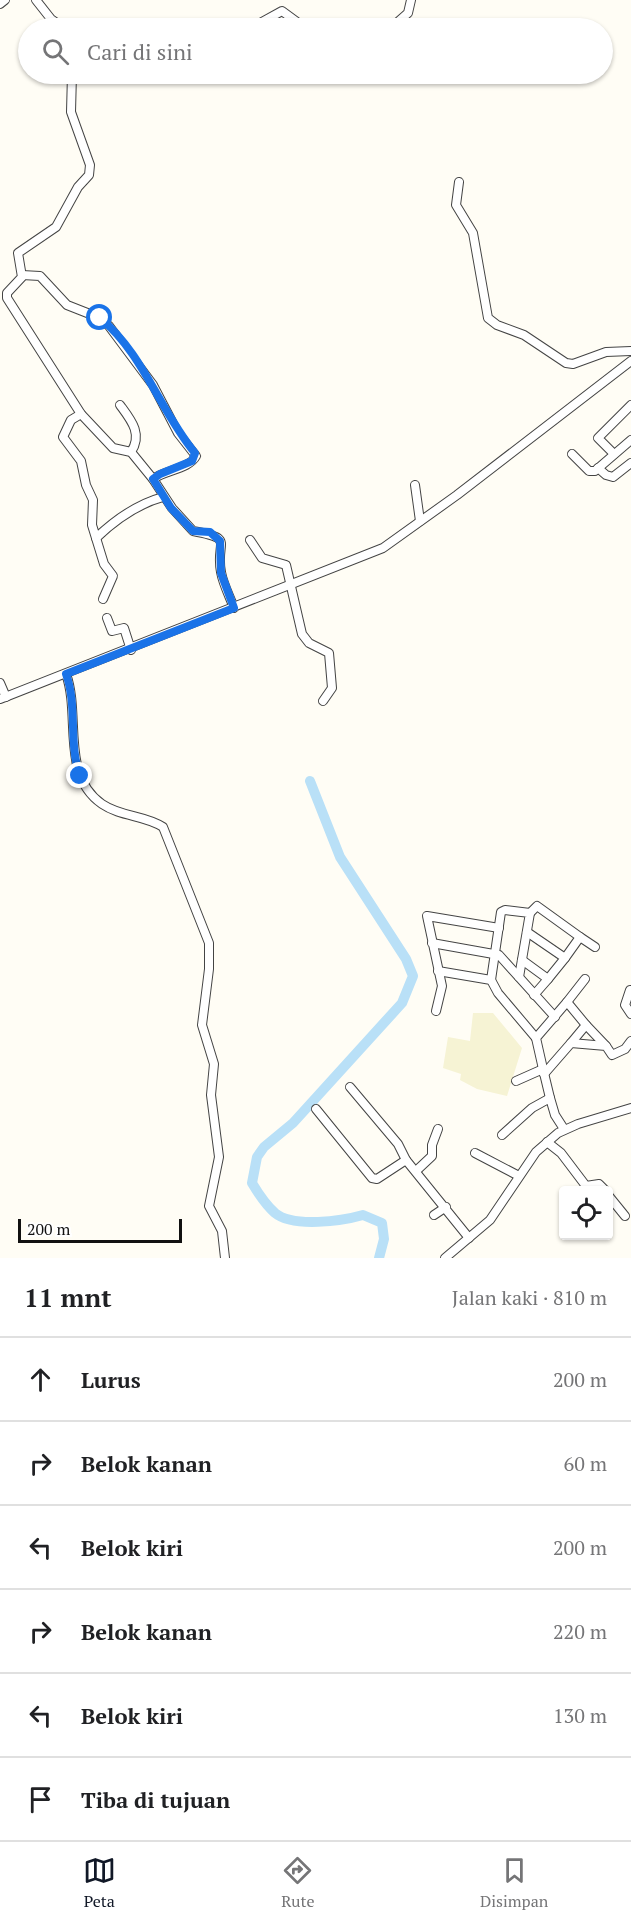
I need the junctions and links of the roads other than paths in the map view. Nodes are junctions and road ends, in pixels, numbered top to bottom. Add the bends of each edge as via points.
1 (5, 0) edge
2 (36, 0) edge
3 (411, 0) edge
4 (0, 4) edge
5 (50, 18) edge
6 (269, 18) edge
7 (292, 18) edge
8 (402, 18) edge
9 (72, 84) edge
10 (459, 182) dead end
11 (22, 275) junction
12 (631, 351) edge
13 (631, 361) edge
14 (120, 405) dead end
15 (631, 405) edge
16 (81, 414) junction
17 (631, 440) edge
18 (131, 452) junction
19 (572, 454) dead end
20 (614, 454) junction
21 (631, 463) edge
22 (600, 470) junction
23 (153, 479) junction
24 (415, 485) dead end
25 (163, 497) junction
26 (420, 521) junction
27 (96, 538) junction
28 (250, 540) dead end
29 (290, 585) junction
30 (103, 599) dead end
31 (234, 608) junction
32 (107, 618) dead end
33 (130, 650) junction
34 (66, 674) junction
35 (0, 683) edge
36 (3, 698) edge
37 (323, 701) dead end
38 (530, 913) junction
39 (499, 928) junction
40 (527, 932) junction
41 (580, 938) junction
42 (432, 944) junction
43 (595, 947) dead end
44 (496, 953) junction
45 (565, 958) junction
46 (522, 960) junction
47 (438, 971) junction
48 (519, 976) junction
49 (548, 979) junction
50 (585, 979) dead end
51 (491, 980) junction
52 (630, 990) edge
53 (534, 995) junction
54 (567, 1002) junction
55 (436, 1011) dead end
56 (631, 1014) edge
57 (555, 1017) junction
58 (586, 1025) junction
59 (536, 1038) junction
60 (631, 1041) edge
61 (571, 1043) junction
62 (606, 1046) junction
63 (543, 1072) junction
64 (516, 1081) dead end
65 (350, 1087) dead end
66 (550, 1098) junction
67 (631, 1108) edge
68 (316, 1109) dead end
69 (438, 1129) dead end
70 (564, 1129) junction
71 (502, 1135) dead end
72 (548, 1142) junction
73 (475, 1153) dead end
74 (406, 1160) junction
75 (416, 1171) junction
76 (519, 1176) junction
77 (586, 1186) edge
78 (586, 1186) edge
79 (602, 1186) edge
80 (613, 1199) edge
81 (446, 1207) junction
82 (434, 1215) dead end
83 (626, 1216) dead end
84 (469, 1238) junction
85 (225, 1258) edge
86 (445, 1258) edge

1 - 4 street
2 - 5 street
3 - 8 street
6 - 7 street via 282,11
9 - 11 street via 71,112 90,173 56,227 18,253
10 - 12 street via 456,205 473,233 484,308 491,322 524,335 566,363 606,352
11 - 16 street via 7,298
11 - 23 street via 40,276 67,304 100,318 153,385 178,433 196,456
13 - 26 street
14 - 18 street via 136,432
15 - 20 street via 598,438
16 - 18 street via 112,448
16 - 27 street via 71,420 63,437 81,461 93,500
17 - 20 street
18 - 23 street
19 - 22 street via 589,471
20 - 22 street
21 - 22 street via 616,476
23 - 25 street
24 - 26 street
25 - 27 street via 142,503
25 - 31 street via 193,531 210,532 220,541 221,573
26 - 29 street via 368,555
27 - 30 street via 104,564 113,576
28 - 29 street via 262,558 286,565
29 - 31 street
29 - 37 street via 302,634 309,643 328,653 332,688
31 - 33 street
32 - 33 street via 112,631 124,628
33 - 34 street
34 - 36 street
34 - 85 street via 72,695 76,760 85,787 108,808 163,827 208,937 209,969 202,1025 214,1064 211,1095 219,1157 209,1206 222,1231
35 - 36 street
38 - 39 street via 503,911
38 - 40 street
38 - 41 street via 537,906
39 - 42 street via 427,916
39 - 44 street
40 - 45 street
40 - 46 street
41 - 43 street
41 - 45 street
42 - 44 street
42 - 47 street
44 - 48 street
44 - 51 street
45 - 49 street
46 - 48 street
46 - 49 street
47 - 51 street
47 - 55 street via 442,986
48 - 53 street
49 - 53 street
50 - 54 street
51 - 59 street
52 - 56 street via 625,1005
53 - 57 street
54 - 57 street
54 - 58 street
57 - 59 street
58 - 61 street
58 - 62 street
59 - 63 street
60 - 62 street via 612,1055
61 - 62 street
61 - 63 street
63 - 64 street
63 - 66 street
65 - 74 street via 398,1144
66 - 70 street
66 - 71 street via 532,1108
67 - 70 street
68 - 74 street via 372,1178 377,1179
69 - 75 street via 432,1156
70 - 72 street
72 - 76 street
72 - 77 street
73 - 76 street
74 - 75 street
75 - 81 street
76 - 84 street via 490,1220
78 - 79 street
80 - 83 street
81 - 82 street
81 - 84 street
84 - 86 street

